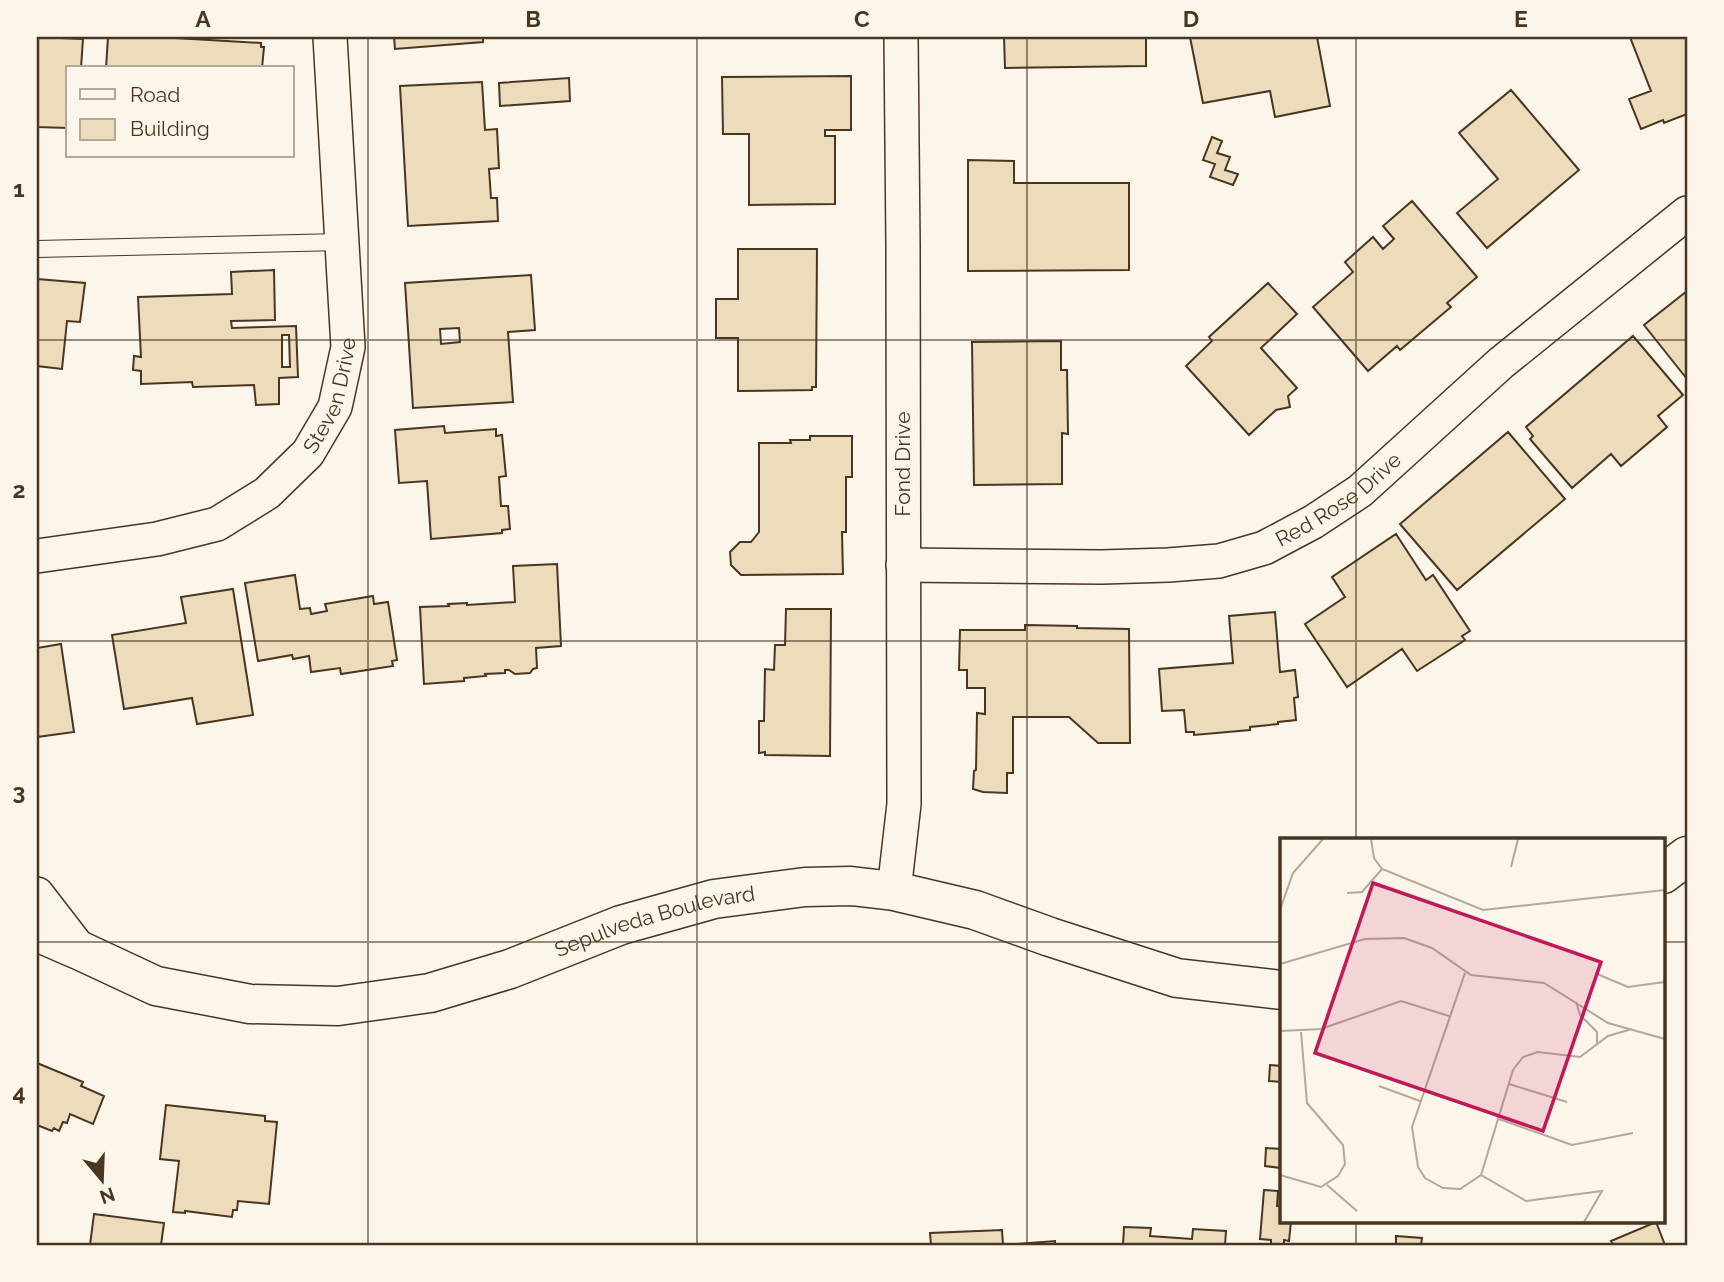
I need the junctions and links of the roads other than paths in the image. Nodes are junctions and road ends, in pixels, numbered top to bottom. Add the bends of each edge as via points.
1 (330, 37) edge
2 (901, 37) edge
3 (1687, 213) edge
4 (342, 242) junction
5 (37, 248) edge
6 (37, 556) edge
7 (903, 565) junction
8 (1687, 856) edge
9 (1664, 873) edge
10 (894, 891) junction
11 (37, 894) edge
12 (37, 932) edge
13 (81, 951) junction
14 (1280, 990) edge

1 - 4 street, Steven Drive
2 - 7 street, Fond Drive
3 - 7 street, Red Rose Drive via 1501,363 1360,491 1264,548 1219,561 1168,565
4 - 5 lane
4 - 6 street, Steven Drive via 348,347 335,407 309,453 267,493 217,524 157,539
7 - 10 street, Fond Drive via 904,804
8 - 9 main road
10 - 13 main road, Sepulveda Boulevard via 806,887 714,899 621,925 510,969 430,993 338,1006 250,1004 156,986
10 - 14 main road, Sepulveda Boulevard via 975,910 1177,978
11 - 13 street
12 - 13 main road, Sepulveda Boulevard

